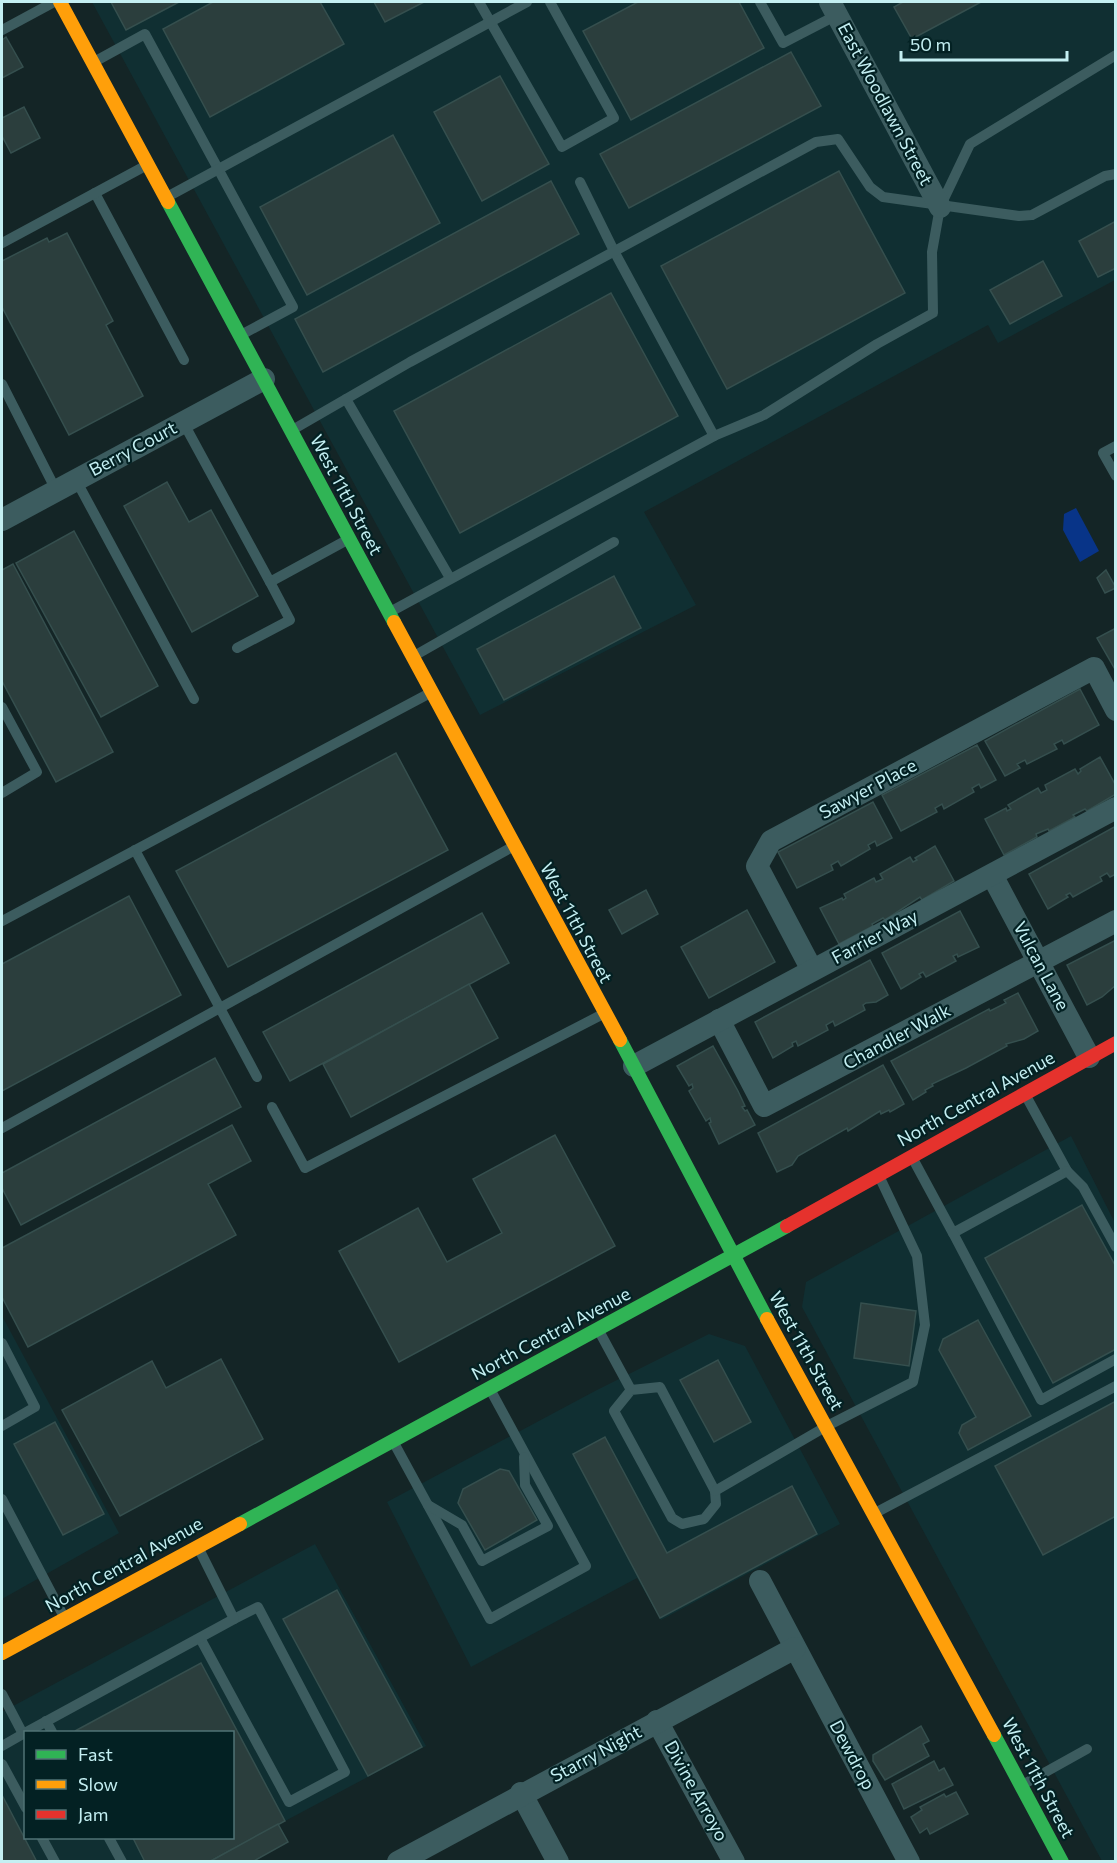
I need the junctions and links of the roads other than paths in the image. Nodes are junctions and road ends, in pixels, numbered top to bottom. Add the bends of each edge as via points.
1 (54, 2) edge
2 (60, 2) edge
3 (479, 2) edge
4 (527, 2) edge
5 (549, 2) edge
6 (760, 2) edge
7 (834, 8) edge
8 (490, 21) junction
9 (2, 30) edge
10 (1116, 55) edge
11 (93, 62) junction
12 (149, 165) junction
13 (218, 169) junction
14 (1116, 174) edge
15 (580, 182) dead end
16 (95, 193) junction
17 (167, 198) junction
18 (940, 207) junction
19 (2, 243) edge
20 (614, 251) junction
21 (240, 335) junction
22 (184, 360) dead end
23 (264, 380) junction
24 (2, 384) edge
25 (346, 399) junction
26 (183, 422) junction
27 (291, 430) junction
28 (714, 435) junction
29 (1116, 446) edge
30 (1116, 476) edge
31 (66, 485) junction
32 (2, 520) edge
33 (350, 538) junction
34 (614, 542) dead end
35 (450, 578) junction
36 (270, 582) junction
37 (387, 613) junction
38 (237, 648) dead end
39 (411, 658) junction
40 (431, 692) junction
41 (194, 699) dead end
42 (2, 707) edge
43 (1116, 710) edge
44 (2, 793) edge
45 (1116, 808) edge
46 (514, 846) junction
47 (135, 850) junction
48 (992, 875) junction
49 (2, 921) edge
50 (1116, 921) edge
51 (1039, 962) junction
52 (812, 970) junction
53 (221, 1007) junction
54 (605, 1014) junction
55 (718, 1020) junction
56 (1114, 1049) edge
57 (1089, 1057) junction
58 (634, 1066) junction
59 (256, 1077) dead end
60 (1024, 1093) junction
61 (272, 1107) dead end
62 (2, 1128) edge
63 (912, 1156) junction
64 (1067, 1171) junction
65 (878, 1175) junction
66 (953, 1233) junction
67 (1116, 1247) edge
68 (732, 1256) junction
69 (598, 1328) junction
70 (2, 1343) edge
71 (1116, 1359) edge
72 (1116, 1386) edge
73 (489, 1388) junction
74 (631, 1390) junction
75 (2, 1426) edge
76 (827, 1426) junction
77 (393, 1440) junction
78 (524, 1452) junction
79 (715, 1491) junction
80 (2, 1499) edge
81 (428, 1505) junction
82 (875, 1512) junction
83 (198, 1546) junction
84 (760, 1581) dead end
85 (65, 1618) junction
86 (234, 1619) junction
87 (201, 1638) junction
88 (795, 1648) junction
89 (2, 1653) edge
90 (2, 1694) edge
91 (46, 1721) junction
92 (657, 1721) junction
93 (28, 1731) edge
94 (51, 1731) edge
95 (22, 1734) joint
96 (2, 1746) edge
97 (1087, 1749) dead end
98 (2, 1764) edge
99 (1021, 1785) junction
100 (521, 1793) junction
101 (24, 1804) edge
102 (43, 1839) edge
103 (110, 1839) edge
104 (55, 1862) edge
105 (122, 1862) edge
106 (398, 1862) edge
107 (558, 1862) edge
108 (734, 1862) edge
109 (909, 1862) edge
110 (1062, 1862) edge

1 - 9 lane
2 - 11 street, West 11th Street
3 - 8 lane
4 - 8 lane
5 - 8 lane via 614,118 562,147
6 - 7 lane via 783,43
7 - 18 street, East Woodlawn Street
8 - 13 lane
10 - 18 lane via 969,144
11 - 12 street, West 11th Street
11 - 13 lane via 145,34
12 - 16 lane
12 - 17 street, West 11th Street
13 - 17 lane
13 - 21 lane via 293,307
14 - 18 lane via 1025,217
15 - 20 lane
16 - 19 lane
16 - 22 lane
17 - 21 street, West 11th Street
18 - 20 lane via 883,197 870,188 838,139 816,142
18 - 28 lane via 932,252 933,313 764,416
20 - 25 lane
20 - 28 lane
21 - 23 street, West 11th Street
23 - 26 street, Berry Court
23 - 27 street, West 11th Street
24 - 31 lane
25 - 27 lane
25 - 35 lane
26 - 31 street, Berry Court
26 - 36 lane
27 - 33 street, West 11th Street
28 - 35 lane
29 - 30 lane via 1103,453
31 - 32 street, Berry Court
31 - 41 lane
33 - 36 lane
33 - 37 street, West 11th Street
34 - 39 lane
35 - 37 lane
36 - 38 lane via 290,620
37 - 39 street, West 11th Street
39 - 40 street, West 11th Street
40 - 46 street, West 11th Street
40 - 47 lane
42 - 44 lane via 37,772
43 - 52 street, Sawyer Place via 1094,668 771,841 757,866
45 - 48 street, Farrier Way
46 - 53 lane
46 - 54 street, West 11th Street
47 - 49 lane
47 - 53 lane
48 - 51 street, Vulcan Lane
48 - 52 street, Farrier Way
50 - 51 street, Chandler Walk
51 - 55 street, Chandler Walk via 764,1106
51 - 57 street, Vulcan Lane
52 - 55 street, Farrier Way
53 - 59 lane
53 - 62 lane
54 - 58 street, West 11th Street
54 - 61 lane via 305,1168
55 - 58 street, Farrier Way
56 - 57 street, North Central Avenue
57 - 60 street, North Central Avenue
58 - 68 street, West 11th Street
60 - 63 street, North Central Avenue
60 - 64 lane
63 - 65 street, North Central Avenue
63 - 66 lane
64 - 66 lane
64 - 67 lane via 1083,1187
65 - 68 street, North Central Avenue
65 - 76 lane via 917,1256 925,1325 913,1382
66 - 71 lane via 1041,1400
68 - 69 street, North Central Avenue
68 - 76 street, West 11th Street
69 - 73 street, North Central Avenue
69 - 74 lane
70 - 75 lane via 35,1407
72 - 82 lane
73 - 77 street, North Central Avenue
73 - 78 lane
74 - 79 lane via 660,1387
74 - 79 lane via 614,1411 672,1518 682,1524 704,1520 716,1504
76 - 79 lane
76 - 82 street, West 11th Street
77 - 81 lane
77 - 83 street, North Central Avenue
78 - 81 lane via 525,1485 548,1526 482,1561 462,1525
78 - 81 lane via 586,1566 490,1619
80 - 85 lane
82 - 99 street, West 11th Street
83 - 85 street, North Central Avenue
83 - 86 lane
84 - 88 street, Dewdrop
85 - 89 street, North Central Avenue
86 - 87 lane
86 - 87 lane via 258,1607 345,1772 289,1802
87 - 91 lane
88 - 92 street, Starry Night
88 - 109 street, Dewdrop
90 - 95 lane
91 - 93 lane
91 - 94 lane
92 - 100 street, Starry Night
92 - 108 street, Divine Arroyo
95 - 96 lane
97 - 99 lane
98 - 101 lane
99 - 110 street, West 11th Street
100 - 106 street, Starry Night
100 - 107 street
102 - 104 lane
103 - 105 lane

